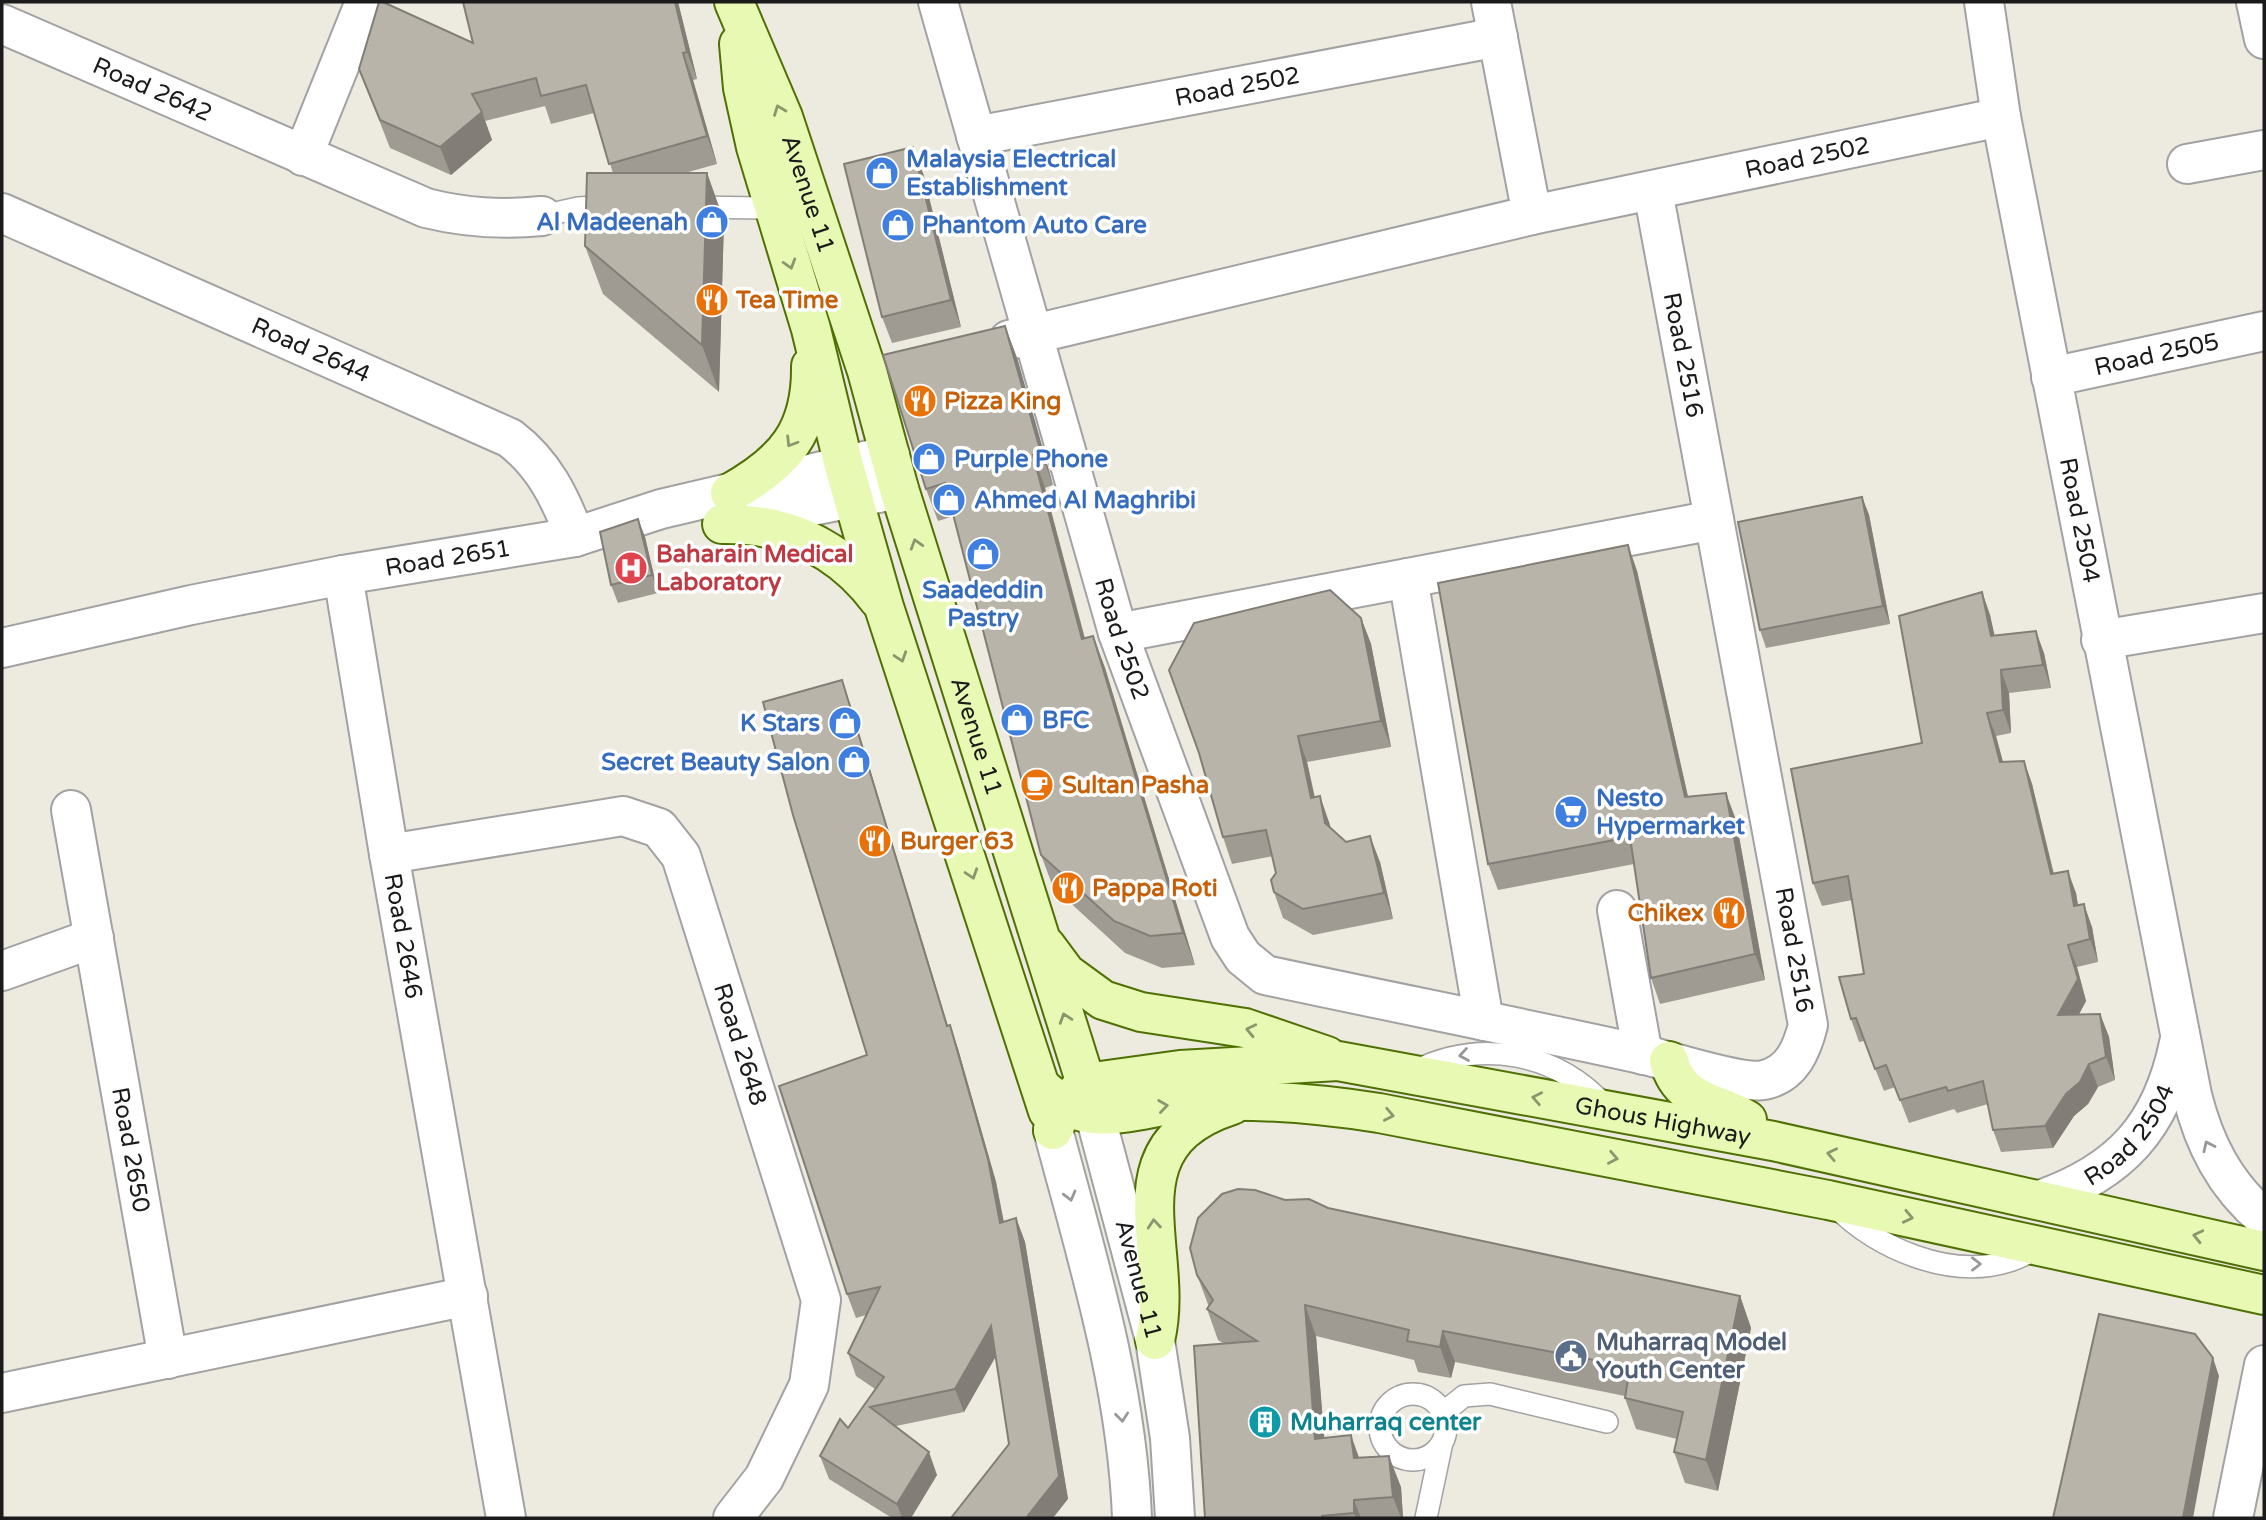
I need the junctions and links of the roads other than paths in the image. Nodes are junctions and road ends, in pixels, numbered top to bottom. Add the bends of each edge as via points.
1 (365, 2) edge
2 (938, 2) edge
3 (1984, 2) edge
4 (2256, 2) edge
5 (735, 4) edge
6 (1494, 19) edge
7 (2, 24) edge
8 (2264, 39) edge
9 (2001, 117) junction
10 (976, 136) junction
11 (2264, 150) edge
12 (303, 156) junction
13 (2187, 164) dead end
14 (1653, 191) junction
15 (627, 207) edge
16 (667, 207) edge
17 (773, 208) junction
18 (2, 213) edge
19 (1532, 215) junction
20 (542, 216) joint
21 (811, 329) junction
22 (2264, 331) edge
23 (1035, 334) junction
24 (977, 347) edge
25 (904, 363) edge
26 (867, 371) junction
27 (2051, 377) junction
28 (894, 472) junction
29 (849, 482) junction
30 (726, 509) junction
31 (1714, 520) junction
32 (575, 537) junction
33 (343, 575) junction
34 (1408, 578) junction
35 (884, 607) junction
36 (2264, 612) edge
37 (1118, 634) junction
38 (2101, 640) junction
39 (4, 642) edge
40 (71, 810) dead end
41 (388, 854) junction
42 (1617, 910) dead end
43 (1038, 936) junction
44 (1230, 937) joint
45 (94, 938) junction
46 (2, 971) edge
47 (1484, 1021) junction
48 (2180, 1037) junction
49 (1656, 1058) junction
50 (1338, 1061) junction
51 (1247, 1101) junction
52 (1068, 1104) junction
53 (1773, 1142) junction
54 (2040, 1200) junction
55 (2264, 1218) edge
56 (2264, 1251) edge
57 (468, 1296) junction
58 (2264, 1296) edge
59 (1155, 1340) junction
60 (168, 1359) junction
61 (2264, 1365) edge
62 (2, 1393) edge
63 (1444, 1412) junction
64 (1607, 1422) dead end
65 (1441, 1447) junction
66 (1129, 1515) edge
67 (2243, 1516) edge
68 (506, 1518) edge
69 (733, 1518) edge
70 (1175, 1518) edge
71 (1426, 1518) edge

1 - 12 street
2 - 10 street, Road 2502
3 - 9 street, Road 2504
4 - 8 street
5 - 17 main road, Avenue 11 via 743,88
26 -> 5 main road, Avenue 11 via 782,117
6 - 10 street, Road 2502
6 - 19 street, Road 2502
7 - 12 street, Road 2642
9 - 14 street, Road 2502
9 - 27 street, Road 2504
10 - 23 street, Road 2502
11 - 13 street
12 - 20 street, Road 2642 via 426,208 465,218
14 - 19 street, Road 2502
14 - 31 street, Road 2516
15 - 20 lane via 578,208
16 - 17 lane
17 -> 21 main road, Avenue 11
18 - 32 street, Road 2644 via 510,438 531,454 550,480
19 - 23 street, Road 2502
21 - 29 main road, Avenue 11
21 -> 30 main road via 808,409 791,445
22 - 27 street, Road 2505
23 - 24 street, Road 2502
23 - 37 street, Road 2502
25 - 26 street
26 - 28 main road, Avenue 11
27 - 38 street, Road 2504
28 - 29 street, Road 2651
43 -> 28 main road, Avenue 11
29 - 30 street, Road 2651
29 - 35 main road, Avenue 11
30 - 32 street, Road 2651 via 661,509
30 - 35 main road via 814,542 865,581
31 - 34 street
31 - 49 street, Road 2516 via 1808,1025 1801,1054 1764,1080
32 - 33 street, Road 2651
33 - 39 street, Road 2651
33 - 41 street, Road 2646
34 - 37 street
34 - 47 street
35 -> 52 main road, Avenue 11
36 - 38 street
37 - 44 street, Road 2502
38 - 48 street, Road 2504
40 - 45 street, Road 2650
41 - 57 street, Road 2646
41 - 69 street, Road 2648 via 623,816 659,828 681,856 821,1300 809,1385 764,1478
42 - 49 street
50 -> 43 main road via 1245,1028 1141,1012 1103,1000 1066,973
52 -> 43 main road, Avenue 11
44 - 47 street, Road 2516 via 1243,957 1265,975
45 - 46 street
45 - 60 street, Road 2650
47 - 49 street, Road 2516
48 - 54 street, Road 2504 via 2168,1085 2138,1139 2088,1180
55 -> 48 street, Road 2504 via 2232,1187 2210,1152 2199,1124
49 - 53 main road via 1688,1094 1745,1119
50 - 52 main road, Ghous Highway via 1180,1070
53 -> 50 main road, Ghous Highway
52 -> 51 main road, Ghous Highway
51 -> 58 main road, Ghous Highway via 1379,1113 1828,1200
59 -> 51 main road via 1161,1296 1152,1206 1154,1176 1169,1149 1190,1126 1217,1110
52 - 59 street, Avenue 11
52 -> 66 street, Avenue 11 via 1120,1403
54 -> 53 main road, Ghous Highway
56 -> 54 main road, Ghous Highway
57 - 60 street
57 - 68 street, Road 2646
59 - 70 street, Avenue 11 via 1170,1438
60 - 62 street
61 - 67 street
63 - 64 lane via 1464,1396 1490,1394
63 - 65 lane via 1447,1430
63 - 65 lane via 1432,1399 1416,1393 1398,1397 1385,1408 1379,1424 1382,1442 1394,1456 1419,1460
65 - 71 lane

